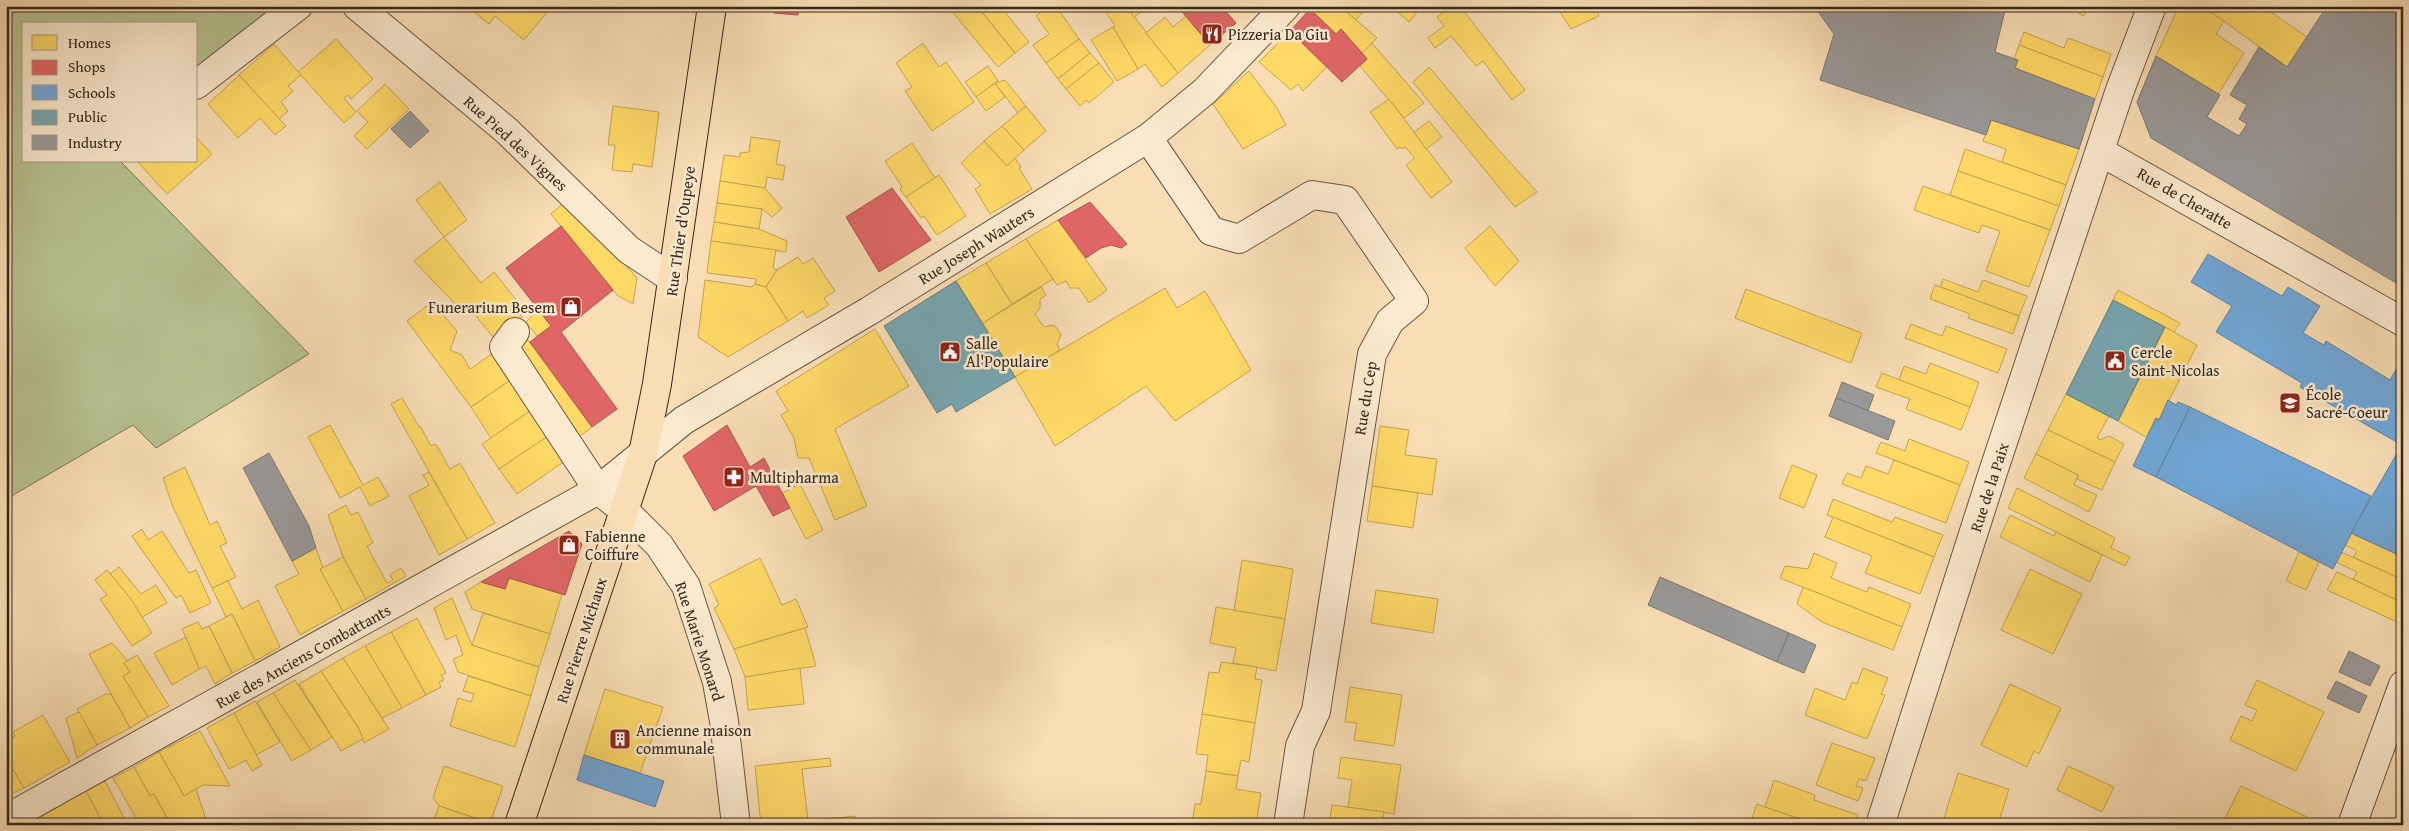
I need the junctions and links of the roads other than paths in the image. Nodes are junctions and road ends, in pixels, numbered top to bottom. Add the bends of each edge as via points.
1 (298, 6) edge
2 (357, 6) edge
3 (712, 6) edge
4 (1286, 6) edge
5 (2152, 6) edge
6 (198, 83) edge
7 (1148, 138) junction
8 (2101, 152) junction
9 (673, 279) junction
10 (2403, 322) edge
11 (515, 332) dead end
12 (643, 454) junction
13 (598, 490) junction
14 (625, 511) junction
15 (2403, 685) edge
16 (6, 819) edge
17 (519, 825) edge
18 (736, 825) edge
19 (1288, 825) edge
20 (1880, 825) edge
21 (2352, 825) edge

1 - 6 street
2 - 9 street, Rue Pied des Vignes via 507,131 629,250
3 - 9 main road, Rue Thier d'Oupeye
4 - 7 street, Rue Joseph Wauters via 1205,92
5 - 8 street via 2120,90
7 - 12 street, Rue Joseph Wauters via 877,306 684,420
7 - 19 street, Rue du Cep via 1211,231 1239,239 1312,195 1345,200 1414,301 1390,321 1372,354 1316,711 1300,746
8 - 10 street, Rue de Cheratte
8 - 20 street, Rue de la Paix via 1993,472
9 - 12 main road, Rue Thier d'Oupeye
11 - 13 street via 504,347
12 - 13 street, Rue des Anciens Combattants
12 - 14 main road, Rue Pierre Michaux
13 - 14 street, Rue Marie Monard
13 - 16 street, Rue des Anciens Combattants
14 - 17 main road, Rue Pierre Michaux
14 - 18 street, Rue Marie Monard via 666,554 686,586 717,682
15 - 21 street

